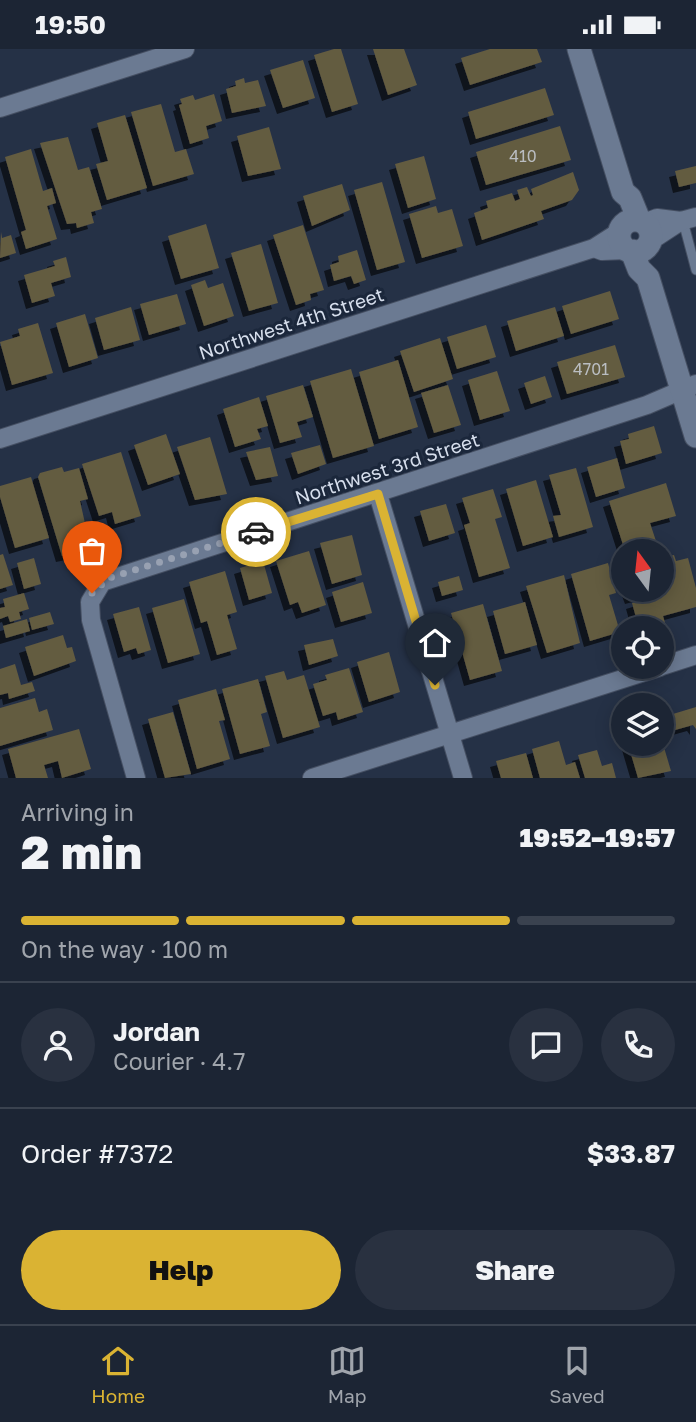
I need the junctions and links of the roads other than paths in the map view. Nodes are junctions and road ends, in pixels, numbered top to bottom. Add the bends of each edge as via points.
1 (185, 49) edge
2 (579, 49) edge
3 (0, 108) edge
4 (686, 220) edge
5 (635, 236) junction
6 (696, 271) edge
7 (689, 387) edge
8 (696, 436) edge
9 (0, 439) edge
10 (378, 494) junction
11 (696, 655) edge
12 (674, 662) edge
13 (621, 679) edge
14 (450, 734) junction
15 (136, 778) edge
16 (312, 778) edge
17 (463, 778) edge

1 - 3 street
2 - 5 street via 622,192 619,211
4 - 5 street, Northwest 4th Street via 657,218
4 - 6 lane
5 - 7 street via 651,258 648,278
5 - 9 street, Northwest 4th Street
7 - 8 street
7 - 10 street, Northwest 3rd Street
10 - 14 street
10 - 15 street, Northwest 3rd Street via 109,578 92,593 90,620
11 - 12 street
13 - 14 street
14 - 16 street
14 - 17 street

